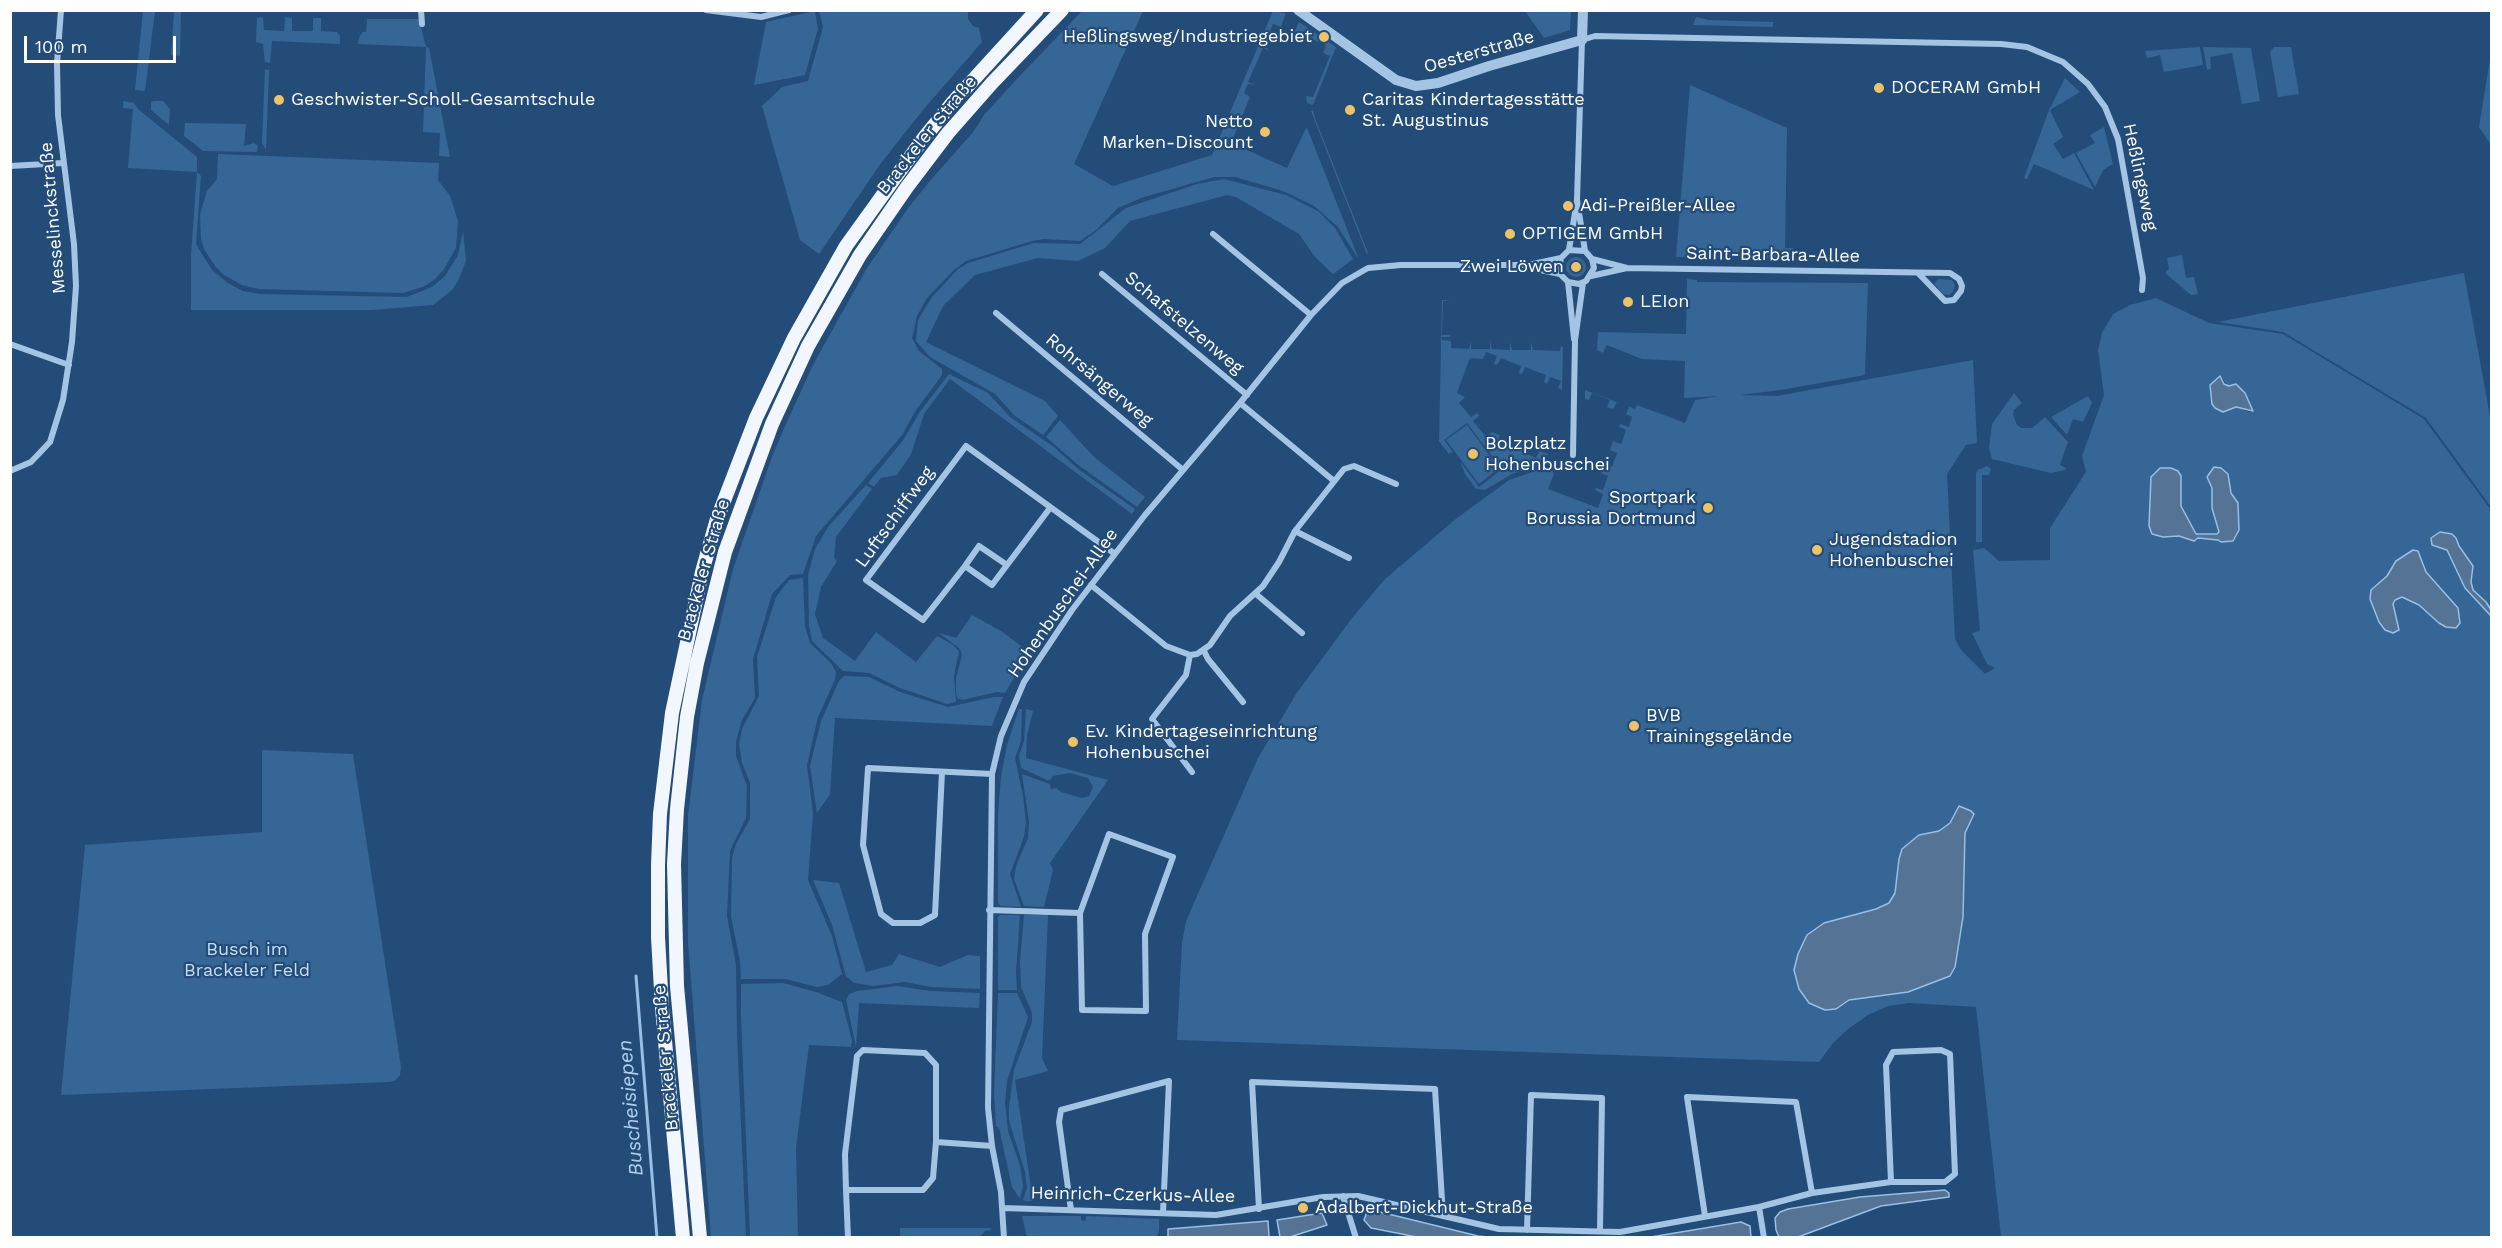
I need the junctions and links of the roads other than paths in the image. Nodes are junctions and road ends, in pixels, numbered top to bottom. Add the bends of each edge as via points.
1 (61, 10) edge
2 (421, 10) edge
3 (706, 10) edge
4 (789, 10) edge
5 (1037, 10) edge
6 (1062, 10) edge
7 (1298, 10) edge
8 (1583, 10) edge
9 (422, 24) dead end
10 (1582, 40) junction
11 (63, 163) junction
12 (10, 166) edge
13 (1577, 200) junction
14 (1213, 234) dead end
15 (1569, 250) junction
16 (1585, 251) junction
17 (1561, 258) junction
18 (1592, 259) junction
19 (1528, 265) junction
20 (1627, 268) junction
21 (1102, 274) dead end
22 (1560, 274) junction
23 (1919, 274) junction
24 (1591, 276) junction
25 (1568, 282) junction
26 (1582, 283) junction
27 (2142, 290) dead end
28 (996, 313) dead end
29 (1311, 315) junction
30 (1575, 340) junction
31 (10, 344) edge
32 (69, 365) junction
33 (1246, 395) junction
34 (1240, 403) junction
35 (1573, 455) dead end
36 (1183, 470) junction
37 (10, 471) edge
38 (1334, 481) junction
39 (1396, 484) dead end
40 (1050, 508) junction
41 (1294, 531) junction
42 (1115, 554) junction
43 (1349, 558) dead end
44 (1007, 565) junction
45 (965, 566) junction
46 (1091, 585) junction
47 (1256, 594) junction
48 (1302, 633) dead end
49 (1204, 651) junction
50 (1190, 656) junction
51 (1243, 702) dead end
52 (942, 772) junction
53 (1192, 772) dead end
54 (992, 774) junction
55 (989, 910) junction
56 (1080, 913) junction
57 (936, 1142) junction
58 (992, 1146) junction
59 (1891, 1182) junction
60 (846, 1190) junction
61 (1812, 1193) junction
62 (1343, 1196) junction
63 (1759, 1207) junction
64 (1003, 1208) junction
65 (1258, 1209) junction
66 (1071, 1210) junction
67 (1163, 1213) junction
68 (1443, 1216) junction
69 (1706, 1216) junction
70 (1527, 1230) junction
71 (1600, 1232) junction
72 (683, 1238) edge
73 (700, 1238) edge
74 (848, 1238) edge
75 (1004, 1238) edge
76 (1356, 1238) edge
77 (1764, 1238) edge

1 - 11 street, Messelinckstraße via 57,82
2 - 9 street
3 - 4 street via 755,17
5 - 72 highway, Brackeler Straße via 922,139 846,246 794,338 756,418 717,519 672,713 660,814 662,1008
6 - 73 highway, Brackeler Straße via 948,133 860,255 808,346 776,414 725,552 687,717 674,864 677,986
7 - 10 street, Oesterstraße via 1396,80 1416,87
8 - 10 street
10 - 13 street
10 - 27 street, Heßlingsweg via 1595,36 1986,43 2027,47 2051,56 2072,68 2088,84 2113,123 2122,157
11 - 12 street
11 - 32 street, Messelinckstraße via 75,266
13 - 15 street
13 - 16 street
14 - 29 street
15 - 16 street
15 - 17 street
16 - 18 street
17 - 19 street, Hohenbuschei-Allee
17 - 22 street
18 - 20 street, Saint-Barbara-Allee
18 - 24 street
19 - 22 street, Hohenbuschei-Allee
19 - 29 street, Hohenbuschei-Allee via 1368,268 1342,283
20 - 23 street, Saint-Barbara-Allee
20 - 24 street, Saint-Barbara-Allee
21 - 33 street, Schafstelzenweg
22 - 25 street
23 - 23 street, Saint-Barbara-Allee via 1945,301 1954,300 1961,291 1962,286 1950,273
24 - 26 street
25 - 26 street
25 - 30 street
26 - 30 street
28 - 36 street, Rohrsängerweg
29 - 33 street, Hohenbuschei-Allee
30 - 35 street
31 - 32 street
32 - 37 street, Messelinckstraße via 50,442 31,462
33 - 34 street, Hohenbuschei-Allee
34 - 36 street, Hohenbuschei-Allee
34 - 38 street
36 - 42 street, Hohenbuschei-Allee
38 - 39 street via 1344,469 1354,466
38 - 41 street
40 - 42 street, Luftschiffweg
40 - 44 street
40 - 45 street, Luftschiffweg via 966,446 866,580 923,620
41 - 43 street
41 - 47 street via 1279,562
42 - 46 street, Hohenbuschei-Allee
44 - 45 street via 992,585
44 - 45 street, Luftschiffweg via 979,546
46 - 50 street via 1154,638
46 - 54 street, Hohenbuschei-Allee via 1016,698 1000,735
47 - 48 street
47 - 49 street via 1230,616
49 - 50 street
49 - 51 street
50 - 53 street via 1186,675 1152,719
52 - 52 street via 868,768 863,845 881,914 893,923 920,923 935,915
52 - 54 street
54 - 55 street, Hohenbuschei-Allee
55 - 56 street
55 - 58 street, Hohenbuschei-Allee via 988,1090
56 - 56 street via 1082,1010 1146,1011 1145,934 1173,857 1109,834
57 - 58 street
57 - 60 street via 933,1178 924,1190
57 - 60 street via 936,1065 925,1053 863,1050 857,1056 844,1154
58 - 64 street, Hohenbuschei-Allee
59 - 59 street, Heinrich-Czerkus-Allee via 1945,1182 1955,1174 1950,1054 1941,1050 1893,1052 1886,1065
59 - 61 street, Heinrich-Czerkus-Allee
60 - 74 street
61 - 63 street, Heinrich-Czerkus-Allee
61 - 69 street via 1796,1102 1687,1097
62 - 65 street, Heinrich-Czerkus-Allee
62 - 68 street, Heinrich-Czerkus-Allee via 1371,1198
62 - 76 street
63 - 69 street, Heinrich-Czerkus-Allee
63 - 77 street
64 - 66 street, Heinrich-Czerkus-Allee
64 - 75 street, Hohenbuschei-Allee
65 - 67 street, Heinrich-Czerkus-Allee via 1216,1215
65 - 68 street via 1252,1082 1435,1089
66 - 67 street, Heinrich-Czerkus-Allee
66 - 67 street via 1059,1122 1061,1110 1170,1081
68 - 70 street, Heinrich-Czerkus-Allee via 1498,1229
69 - 71 street, Heinrich-Czerkus-Allee
70 - 71 street, Heinrich-Czerkus-Allee
70 - 71 street via 1531,1095 1602,1098

